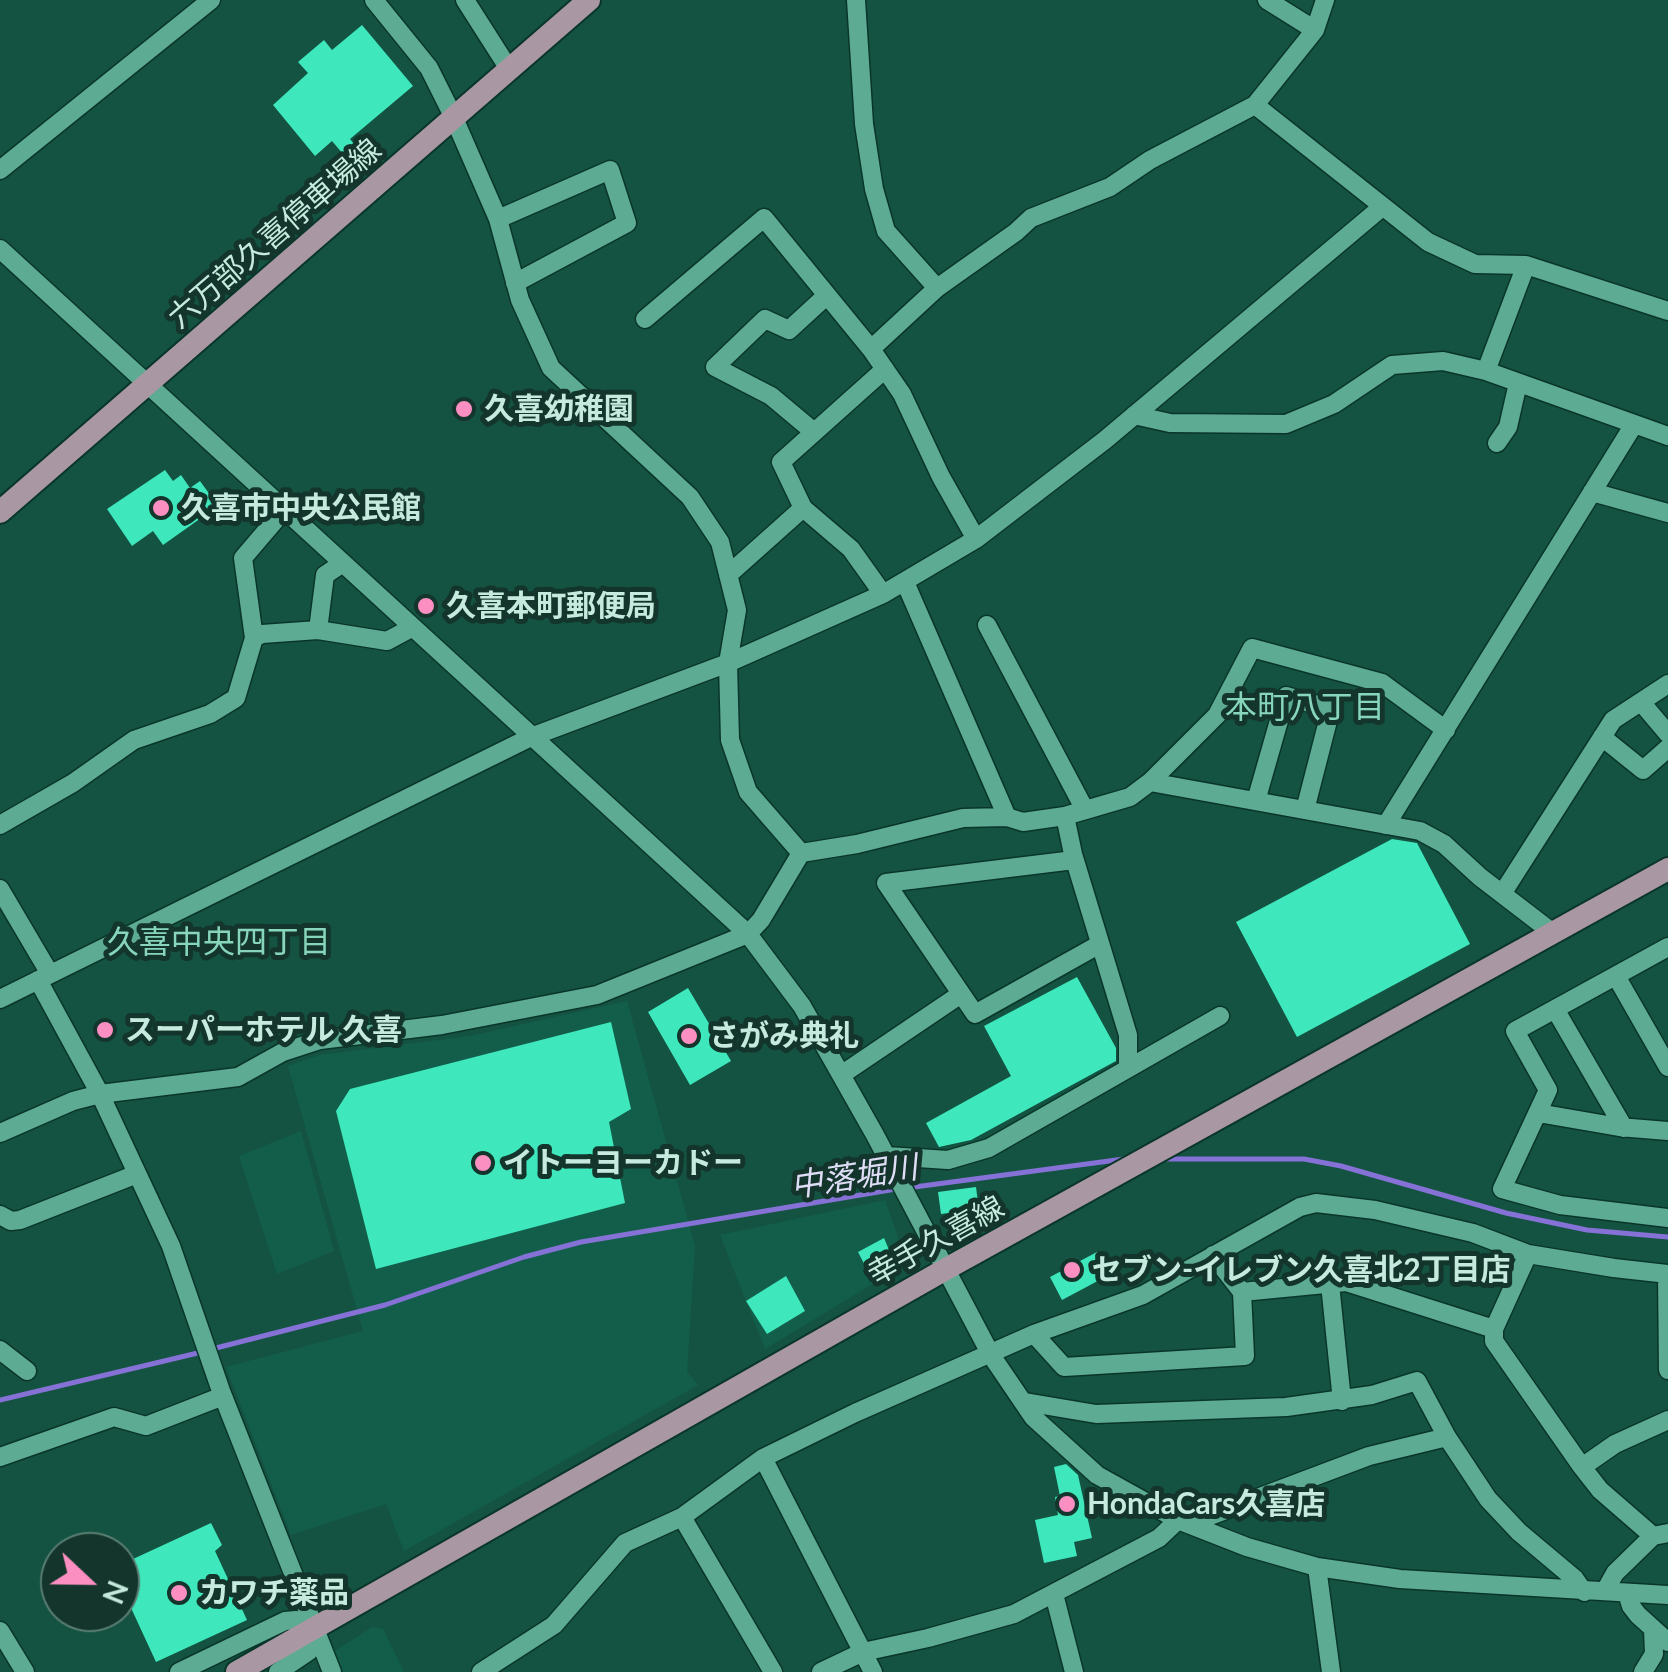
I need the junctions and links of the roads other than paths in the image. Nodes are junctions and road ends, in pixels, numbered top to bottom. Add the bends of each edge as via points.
1 (211, 0) edge
2 (374, 0) edge
3 (465, 0) edge
4 (589, 0) edge
5 (856, 0) edge
6 (1267, 0) edge
7 (1325, 0) edge
8 (1316, 30) junction
9 (510, 69) junction
10 (1255, 105) junction
11 (454, 118) junction
12 (0, 170) edge
13 (1382, 206) junction
14 (498, 219) junction
15 (0, 248) edge
16 (1526, 265) junction
17 (515, 283) junction
18 (937, 288) junction
19 (826, 296) junction
20 (1668, 311) edge
21 (645, 320) dead end
22 (870, 349) junction
23 (884, 369) junction
24 (1486, 371) junction
25 (1518, 383) junction
26 (147, 386) junction
27 (1134, 415) junction
28 (1633, 426) junction
29 (814, 432) junction
30 (1668, 436) edge
31 (1496, 443) dead end
32 (1592, 492) junction
33 (803, 508) junction
34 (284, 510) junction
35 (0, 512) edge
36 (1668, 513) edge
37 (976, 539) junction
38 (343, 563) junction
39 (728, 575) junction
40 (904, 582) junction
41 (883, 594) junction
42 (986, 625) dead end
43 (413, 627) junction
44 (318, 630) junction
45 (254, 638) junction
46 (728, 663) junction
47 (1668, 684) edge
48 (1640, 702) junction
49 (1446, 730) junction
50 (1668, 734) edge
51 (530, 736) junction
52 (1602, 737) junction
53 (1668, 748) edge
54 (1150, 782) junction
55 (1256, 801) junction
56 (1086, 810) junction
57 (1305, 810) junction
58 (1065, 816) junction
59 (1007, 818) junction
60 (0, 825) edge
61 (1386, 825) junction
62 (801, 853) junction
63 (1074, 860) junction
64 (1668, 869) edge
65 (0, 889) edge
66 (1502, 894) junction
67 (1553, 933) junction
68 (748, 934) junction
69 (1100, 944) junction
70 (1668, 947) edge
71 (1616, 976) junction
72 (44, 977) junction
73 (961, 994) junction
74 (0, 999) edge
75 (1555, 1009) junction
76 (1220, 1016) dead end
77 (1668, 1067) edge
78 (1128, 1068) junction
79 (841, 1075) junction
80 (100, 1094) junction
81 (1538, 1113) junction
82 (1624, 1128) junction
83 (1668, 1131) edge
84 (0, 1132) edge
85 (886, 1156) junction
86 (137, 1174) junction
87 (0, 1216) edge
88 (1668, 1218) edge
89 (1528, 1254) junction
90 (1214, 1255) junction
91 (946, 1269) junction
92 (1668, 1274) edge
93 (1330, 1284) junction
94 (1242, 1292) junction
95 (1494, 1329) junction
96 (1034, 1334) junction
97 (0, 1350) edge
98 (991, 1354) junction
99 (1668, 1370) edge
100 (26, 1371) dead end
101 (222, 1396) junction
102 (1342, 1401) junction
103 (1025, 1402) junction
104 (1668, 1420) edge
105 (1448, 1438) junction
106 (0, 1457) edge
107 (764, 1458) junction
108 (1582, 1467) junction
109 (682, 1517) junction
110 (1178, 1520) junction
111 (1202, 1529) junction
112 (1660, 1534) edge
113 (1316, 1567) junction
114 (1605, 1591) junction
115 (1584, 1592) junction
116 (1627, 1593) junction
117 (1054, 1594) junction
118 (1668, 1595) edge
119 (315, 1628) junction
120 (1653, 1629) junction
121 (0, 1631) edge
122 (1668, 1642) edge
123 (863, 1652) junction
124 (25, 1672) edge
125 (179, 1672) edge
126 (237, 1672) edge
127 (278, 1672) edge
128 (332, 1672) edge
129 (481, 1672) edge
130 (773, 1672) edge
131 (821, 1672) edge
132 (873, 1672) edge
133 (1074, 1672) edge
134 (1331, 1672) edge
135 (1643, 1672) edge

1 - 12 street
2 - 11 street via 429,68
3 - 9 street
4 - 9 main road, 六万部久喜停車場線
5 - 18 street via 864,124 878,203 886,231
6 - 8 street
7 - 8 street
8 - 10 street
9 - 11 main road, 六万部久喜停車場線
10 - 13 street
10 - 18 street via 1110,187 1031,218
11 - 14 street
11 - 26 main road, 六万部久喜停車場線
13 - 16 street via 1428,242 1476,264
13 - 27 street
14 - 17 street
14 - 17 street via 610,170 627,224
15 - 26 street
16 - 20 street
16 - 24 street
17 - 39 street via 552,368 690,496 720,542
18 - 22 street
19 - 21 street via 764,218
19 - 22 street
19 - 29 street via 789,330 765,319 715,367 771,396
22 - 23 street
23 - 29 street
23 - 37 street
24 - 25 street
24 - 27 street via 1443,361 1392,365 1334,404 1286,424 1170,423
25 - 28 street
25 - 31 street via 1508,427
26 - 34 street
26 - 35 main road, 六万部久喜停車場線
27 - 37 street
28 - 30 street
28 - 32 street
29 - 33 street via 780,462
32 - 36 street
32 - 49 street
33 - 39 street
33 - 41 street via 852,549
34 - 38 street
34 - 45 street via 243,558
37 - 40 street
38 - 43 street
38 - 44 street via 326,575
39 - 46 street via 736,610
40 - 41 street
40 - 59 street
41 - 46 street
42 - 56 street
43 - 44 street via 387,642
43 - 51 street
44 - 45 street
45 - 60 street via 236,698 134,740
46 - 51 street
46 - 62 street via 730,740 748,792
47 - 48 street
48 - 50 street
48 - 52 street via 1613,720
49 - 54 street via 1382,683 1252,648 1218,715
49 - 61 street
51 - 68 street
51 - 72 street
52 - 53 street via 1643,770
52 - 66 street
54 - 55 street
54 - 56 street via 1130,797
55 - 57 street
55 - 57 street via 1286,696 1331,710
56 - 58 street
57 - 61 street
58 - 59 street
58 - 63 street
59 - 62 street via 963,818
61 - 66 street via 1444,844
62 - 68 street
63 - 69 street
63 - 73 street via 886,883
64 - 67 main road, 幸手久喜線
65 - 72 street
66 - 67 street
67 - 91 main road, 幸手久喜線
68 - 79 street via 802,1006
68 - 80 street via 597,995 320,1040 238,1077
69 - 73 street via 975,1014
69 - 78 street via 1128,1035
70 - 71 street
71 - 75 street
71 - 77 street
72 - 74 street
72 - 80 street
73 - 79 street
75 - 81 street via 1515,1031 1548,1090
75 - 82 street
76 - 78 street
78 - 85 street via 989,1148 948,1160
79 - 85 street
80 - 84 street
80 - 86 street
81 - 82 street
81 - 88 street via 1502,1190 1560,1205
82 - 83 street
85 - 91 street
86 - 87 street via 20,1220
86 - 101 street via 171,1246
89 - 90 street via 1412,1217 1316,1203
89 - 92 street
89 - 95 street
90 - 94 street
90 - 96 street via 1143,1295
91 - 98 street
91 - 119 main road, 幸手久喜線
92 - 99 street
93 - 94 street
93 - 95 street via 1346,1282
93 - 102 street
94 - 96 street via 1245,1356 1064,1367
95 - 108 street via 1494,1341
96 - 98 street
97 - 100 street
98 - 103 street
98 - 107 street
101 - 106 street via 146,1426 114,1417
101 - 119 street
102 - 103 street via 1096,1414
102 - 105 street via 1417,1381
103 - 110 street via 1096,1475
104 - 108 street
105 - 111 street via 1369,1456 1207,1518
105 - 115 street via 1488,1499
107 - 109 street
107 - 123 street
108 - 112 street via 1622,1512
109 - 129 street via 626,1543 554,1625
109 - 130 street
110 - 111 street
110 - 117 street via 1159,1538
111 - 113 street
112 - 114 street
113 - 115 street
113 - 134 street
114 - 115 street
114 - 116 street
116 - 118 street
116 - 120 street via 1630,1606
117 - 123 street via 1014,1614
117 - 133 street
119 - 125 street via 284,1621
119 - 126 main road, 幸手久喜線
119 - 127 street via 309,1650
119 - 128 street
120 - 122 street
120 - 135 street via 1654,1654
121 - 124 street
123 - 131 street
123 - 132 street

